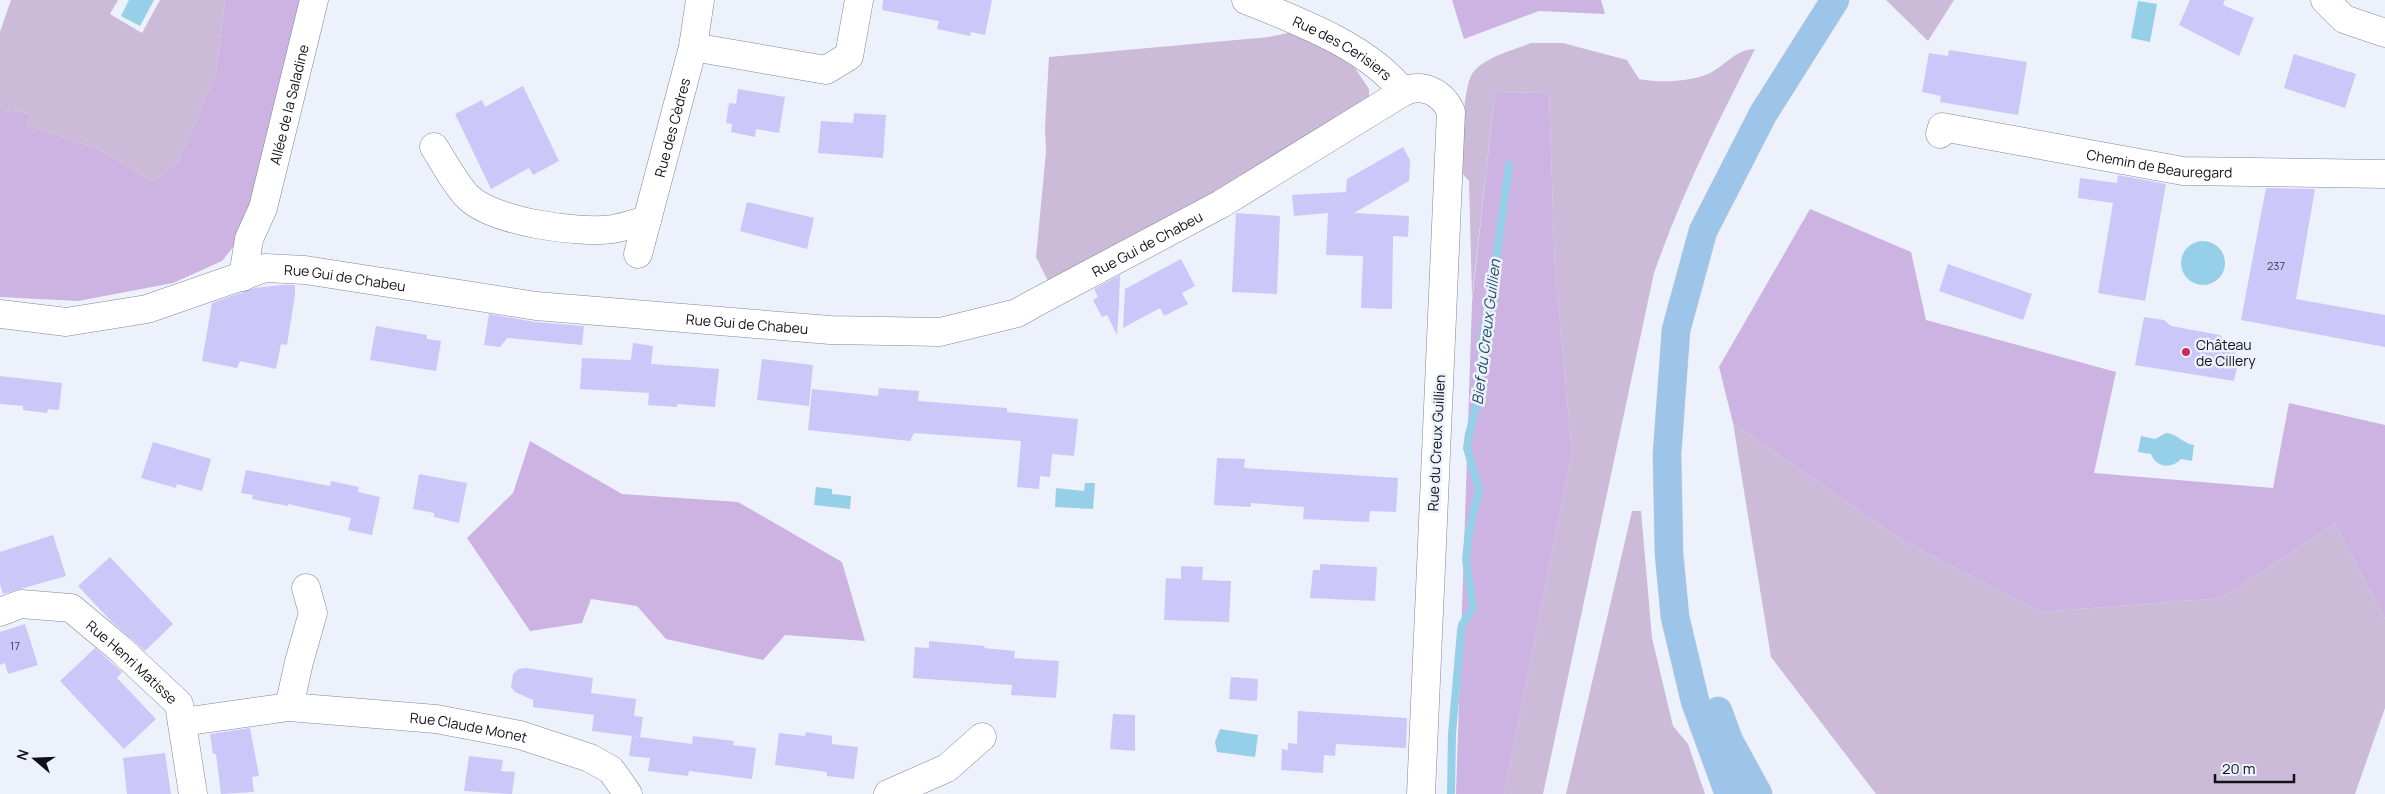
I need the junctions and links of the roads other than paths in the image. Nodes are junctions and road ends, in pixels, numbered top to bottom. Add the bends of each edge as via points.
1 (314, 0) edge
2 (700, 0) edge
3 (859, 0) edge
4 (1246, 0) edge
5 (1835, 0) edge
6 (2325, 0) edge
7 (2385, 33) edge
8 (693, 47) junction
9 (1403, 92) junction
10 (1441, 96) joint
11 (1940, 134) dead end
12 (434, 147) dead end
13 (2385, 174) edge
14 (647, 220) junction
15 (638, 254) dead end
16 (254, 272) junction
17 (0, 314) edge
18 (1669, 554) junction
19 (306, 588) dead end
20 (0, 612) edge
21 (289, 707) junction
22 (182, 722) junction
23 (982, 737) dead end
24 (193, 794) edge
25 (628, 794) edge
26 (888, 794) edge
27 (1421, 794) edge
28 (1729, 794) edge
29 (1758, 794) edge

1 - 16 street, Allée de la Saladine via 263,208 248,239
2 - 8 street, Rue des Cèdres
3 - 8 street via 848,56 826,70
4 - 9 street, Rue des Cerisiers via 1307,25 1372,60 1393,78
5 - 18 main road via 1763,114 1703,231 1676,330 1666,454
6 - 7 street via 2344,19
8 - 14 street, Rue des Cèdres
9 - 10 street, Rue Gui de Chabeu via 1423,88
9 - 16 street, Rue Gui de Chabeu via 1221,204 1016,313 940,332 830,330 545,307 305,270
10 - 27 street, Rue du Creux Guillien via 1451,112
11 - 13 street, Chemin de Beauregard via 1942,127 2183,171
12 - 14 street via 469,198 488,211 528,223 572,229 612,229
14 - 15 street, Rue des Cèdres
16 - 17 street, Rue Gui de Chabeu via 148,309 66,322
18 - 28 main road via 1675,617 1695,701
18 - 29 main road via 1687,625 1729,740
19 - 21 street via 313,613
20 - 22 street, Rue Henri Matisse via 21,604 71,608 120,648 179,704
21 - 22 street, Rue Claude Monet
21 - 25 street, Rue Claude Monet via 436,719 520,735 590,758 611,770
22 - 24 street, Rue Henri Matisse
23 - 26 street via 947,768

